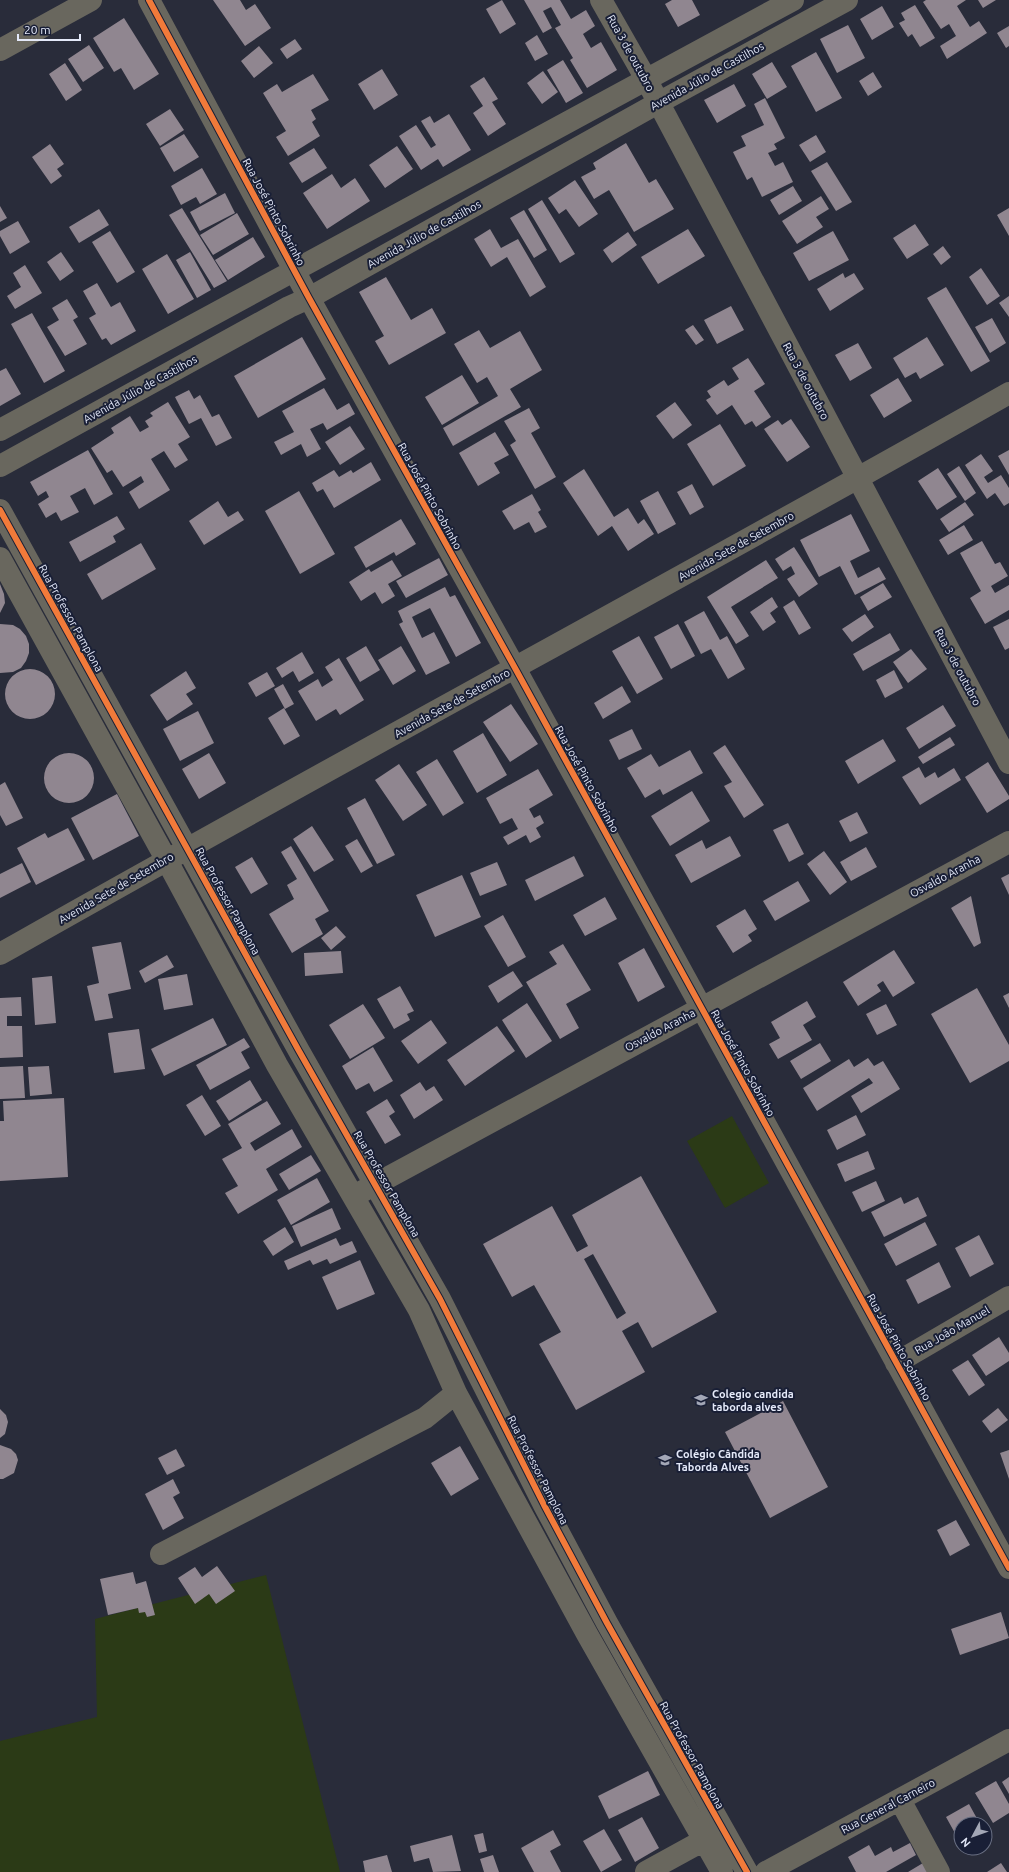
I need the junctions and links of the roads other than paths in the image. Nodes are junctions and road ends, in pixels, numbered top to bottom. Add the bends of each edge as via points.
1 (91, 0) edge
2 (149, 0) edge
3 (601, 0) edge
4 (793, 0) edge
5 (847, 0) edge
6 (750, 23) junction
7 (762, 46) junction
8 (0, 50) edge
9 (646, 79) junction
10 (658, 103) junction
11 (473, 173) junction
12 (486, 199) junction
13 (294, 270) junction
14 (309, 298) junction
15 (1009, 393) edge
16 (51, 402) junction
17 (67, 429) junction
18 (0, 430) edge
19 (0, 466) edge
20 (858, 479) junction
21 (0, 510) edge
22 (0, 558) edge
23 (87, 665) junction
24 (515, 668) junction
25 (66, 677) junction
26 (1009, 763) edge
27 (1009, 842) edge
28 (188, 848) junction
29 (166, 859) junction
30 (0, 954) edge
31 (701, 1008) junction
32 (299, 1051) junction
33 (277, 1065) junction
34 (376, 1184) junction
35 (354, 1195) junction
36 (1009, 1297) edge
37 (440, 1299) junction
38 (419, 1310) junction
39 (896, 1363) junction
40 (456, 1393) junction
41 (161, 1554) dead end
42 (1009, 1568) edge
43 (606, 1623) junction
44 (587, 1634) junction
45 (1009, 1740) edge
46 (900, 1800) junction
47 (713, 1835) junction
48 (646, 1872) edge
49 (722, 1872) edge
50 (747, 1872) edge
51 (766, 1872) edge
52 (939, 1872) edge

1 - 8 street
2 - 13 street, Rua José Pinto Sobrinho
3 - 9 street, Rua 3 de outubro
4 - 6 street
5 - 7 street, Avenida Júlio de Castilhos
6 - 7 street
6 - 9 street
7 - 10 street, Avenida Júlio de Castilhos
9 - 10 street, Rua 3 de outubro
9 - 11 street
10 - 12 street, Avenida Júlio de Castilhos
10 - 20 street, Rua 3 de outubro
11 - 12 street
11 - 13 street
12 - 14 street, Avenida Júlio de Castilhos
13 - 14 street, Rua José Pinto Sobrinho
13 - 16 street
14 - 17 street, Avenida Júlio de Castilhos
14 - 24 street, Rua José Pinto Sobrinho
15 - 20 street, Avenida Sete de Setembro
16 - 17 street
16 - 18 street
17 - 19 street, Avenida Júlio de Castilhos
20 - 24 street, Avenida Sete de Setembro
20 - 26 street, Rua 3 de outubro
21 - 23 street, Rua Professor Pamplona
22 - 25 street, Rua Professor Pamplona
23 - 25 street
23 - 28 street, Rua Professor Pamplona
24 - 28 street, Avenida Sete de Setembro
24 - 31 street, Rua José Pinto Sobrinho
25 - 29 street, Rua Professor Pamplona
27 - 31 street, Osvaldo Aranha
28 - 29 street, Avenida Sete de Setembro
28 - 32 street, Rua Professor Pamplona
29 - 30 street, Avenida Sete de Setembro
29 - 33 street, Rua Professor Pamplona
31 - 34 street, Osvaldo Aranha
31 - 39 street, Rua José Pinto Sobrinho
32 - 33 street
32 - 34 street, Rua Professor Pamplona
33 - 35 street, Rua Professor Pamplona
34 - 35 street, Osvaldo Aranha
34 - 37 street, Rua Professor Pamplona
35 - 38 street, Rua Professor Pamplona
36 - 39 street, Rua João Manuel
37 - 38 street
37 - 43 street, Rua Professor Pamplona
38 - 40 street, Rua Professor Pamplona
39 - 42 street, Rua José Pinto Sobrinho
40 - 41 street via 425,1418
40 - 44 street, Rua Professor Pamplona
43 - 44 street
43 - 47 street, Rua Professor Pamplona via 675,1743
44 - 47 street, Rua Professor Pamplona
45 - 46 street, Rua General Carneiro
46 - 51 street, Rua General Carneiro
46 - 52 street
47 - 48 street
47 - 49 street, Rua Professor Pamplona
47 - 50 street, Rua Professor Pamplona

